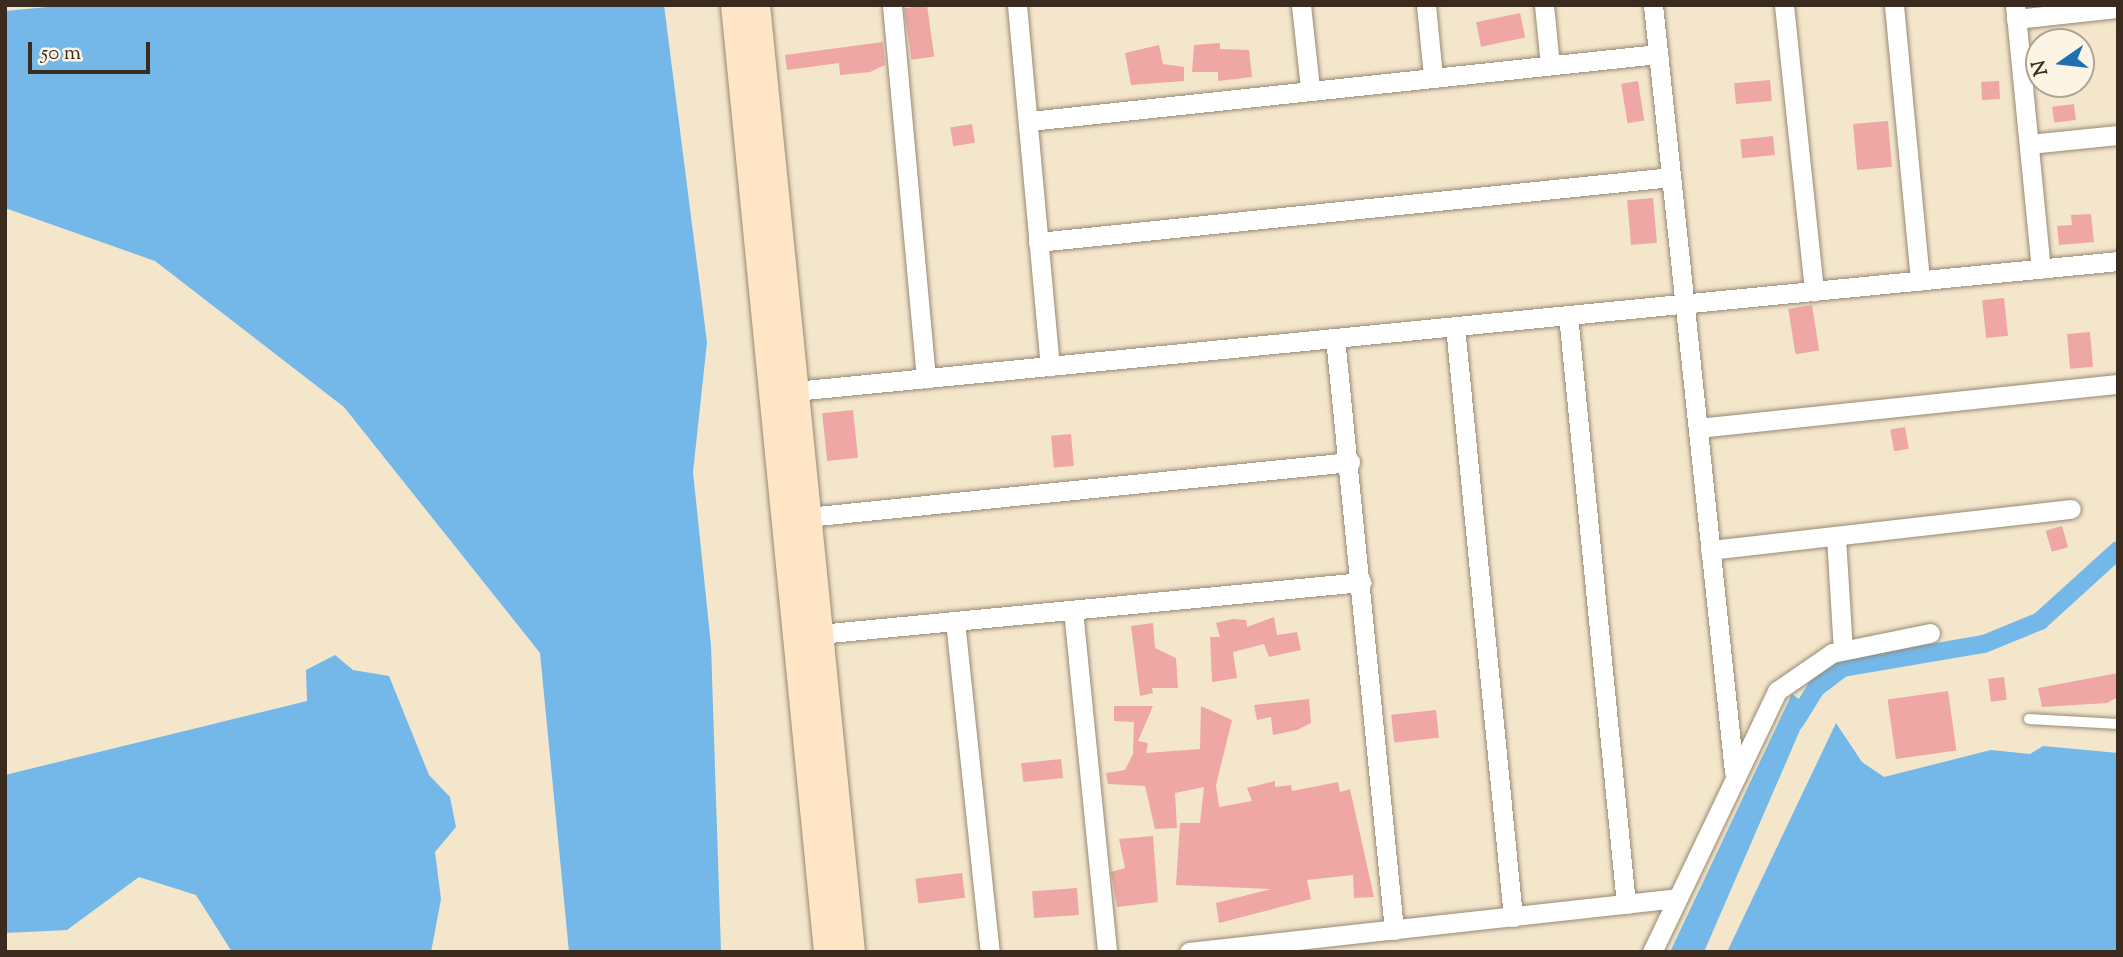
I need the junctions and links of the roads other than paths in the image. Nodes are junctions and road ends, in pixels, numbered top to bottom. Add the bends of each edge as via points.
1 (735, 5) edge
2 (756, 5) edge
3 (892, 5) edge
4 (1017, 5) edge
5 (1301, 5) edge
6 (1426, 5) edge
7 (1544, 5) edge
8 (1653, 5) edge
9 (1784, 5) edge
10 (1894, 5) edge
11 (2118, 8) edge
12 (2015, 12) edge
13 (1658, 54) junction
14 (1550, 65) junction
15 (1433, 77) junction
16 (1310, 88) junction
17 (1030, 121) junction
18 (2118, 135) edge
19 (2029, 144) junction
20 (1671, 177) junction
21 (1038, 242) junction
22 (2118, 261) edge
23 (2041, 269) junction
24 (1920, 281) junction
25 (1814, 291) junction
26 (1684, 304) junction
27 (1568, 315) junction
28 (1455, 327) junction
29 (1335, 338) junction
30 (1050, 366) junction
31 (926, 378) junction
32 (2118, 384) edge
33 (795, 391) junction
34 (1698, 429) junction
35 (1350, 462) junction
36 (2071, 509) dead end
37 (807, 517) junction
38 (1836, 537) junction
39 (1710, 550) junction
40 (1362, 582) junction
41 (1073, 610) junction
42 (955, 621) junction
43 (1930, 633) dead end
44 (819, 634) junction
45 (1843, 650) junction
46 (2029, 719) dead end
47 (2118, 724) edge
48 (1734, 772) junction
49 (1672, 899) junction
50 (1626, 904) junction
51 (1513, 917) junction
52 (1394, 930) junction
53 (828, 952) edge
54 (852, 952) edge
55 (990, 952) edge
56 (1107, 952) edge
57 (1189, 952) edge
58 (1652, 952) edge

1 - 53 street
2 - 33 street
3 - 31 street
4 - 17 street
5 - 16 street
6 - 15 street
7 - 14 street
8 - 13 street
9 - 25 street
10 - 24 street
11 - 12 street
12 - 19 street
13 - 14 street
13 - 20 street
14 - 15 street
15 - 16 street
16 - 17 street
17 - 21 street
18 - 19 street
19 - 23 street
20 - 21 street
20 - 26 street
21 - 30 street
22 - 23 street
23 - 24 street
24 - 25 street
25 - 26 street
26 - 27 street
26 - 34 street
27 - 28 street
27 - 50 street
28 - 29 street
28 - 51 street
29 - 30 street
29 - 35 street
30 - 31 street
31 - 33 street
32 - 34 street
33 - 37 street
34 - 39 street
35 - 37 street
35 - 40 street
36 - 38 street
37 - 44 street
38 - 39 street
38 - 45 street
39 - 48 street
40 - 41 street
40 - 52 street
41 - 42 street
41 - 56 street
42 - 44 street
42 - 55 street
43 - 45 street
44 - 54 street
45 - 48 street via 1808,666 1777,691
46 - 47 lane
48 - 49 street
49 - 50 street
49 - 58 street
50 - 51 street
51 - 52 street
52 - 57 street

